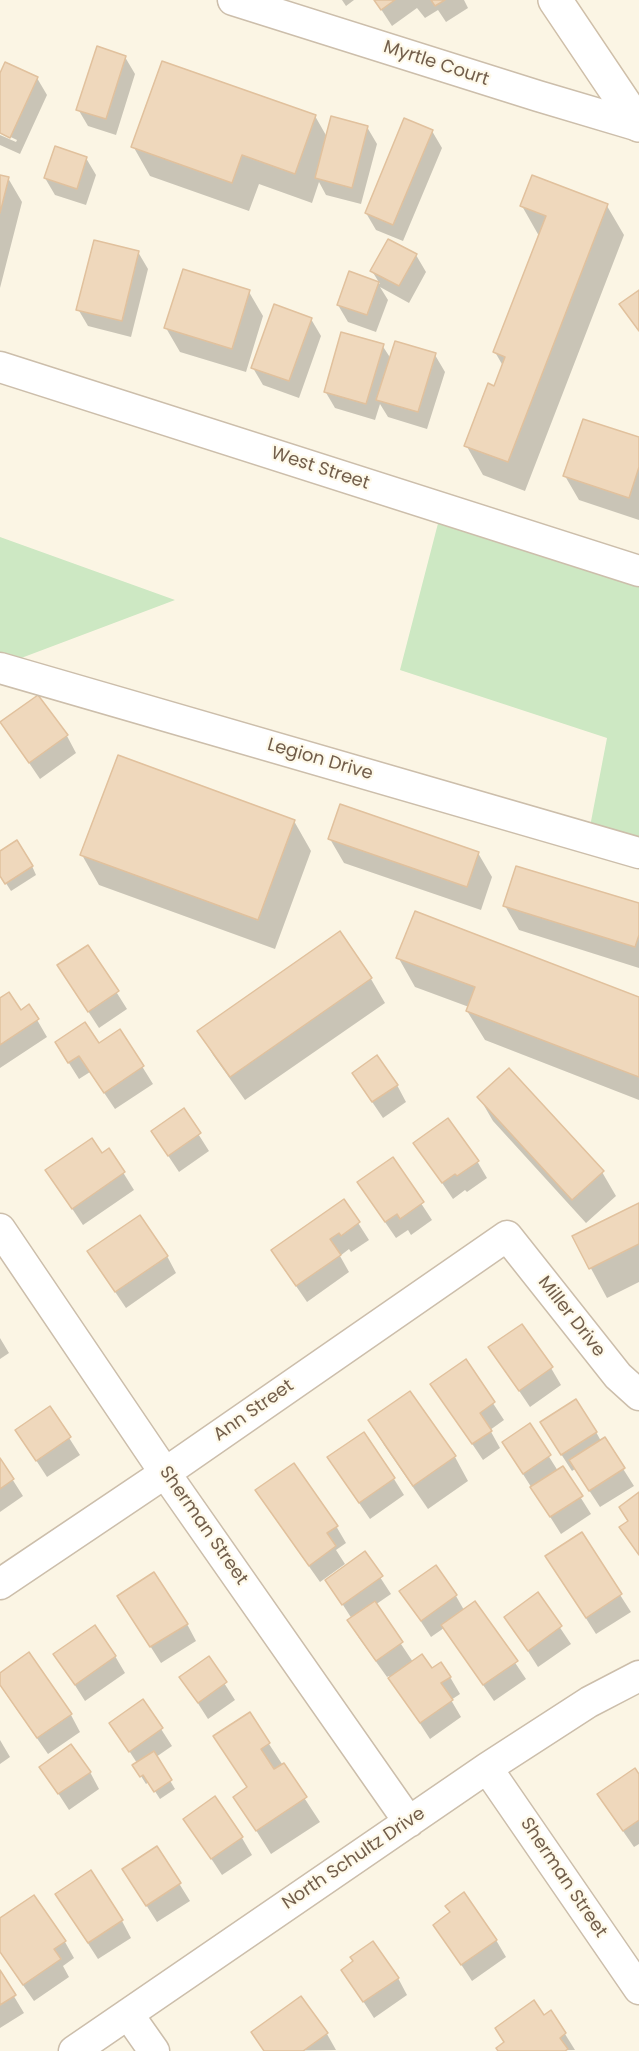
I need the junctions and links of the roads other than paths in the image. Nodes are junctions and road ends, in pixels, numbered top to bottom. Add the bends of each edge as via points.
1 (233, 0) edge
2 (555, 0) edge
3 (639, 125) edge
4 (0, 368) edge
5 (639, 571) edge
6 (0, 668) edge
7 (639, 853) edge
8 (0, 1228) edge
9 (507, 1236) joint
10 (639, 1395) edge
11 (165, 1473) junction
12 (0, 1584) edge
13 (639, 1676) edge
14 (488, 1768) junction
15 (409, 1822) junction
16 (639, 1989) edge
17 (128, 2014) junction
18 (74, 2051) edge
19 (153, 2051) edge

1 - 3 street, Myrtle Court
2 - 3 street
4 - 5 street, West Street
6 - 7 street, Legion Drive
8 - 11 street, Sherman Street
9 - 10 street, Miller Drive via 618,1376
9 - 11 street, Ann Street
11 - 12 street, Ann Street
11 - 15 street, Sherman Street
13 - 14 street, North Schultz Drive via 589,1702
14 - 15 street, North Schultz Drive
14 - 16 street, Sherman Street
15 - 17 street, North Schultz Drive
17 - 18 street, North Schultz Drive
17 - 19 street

